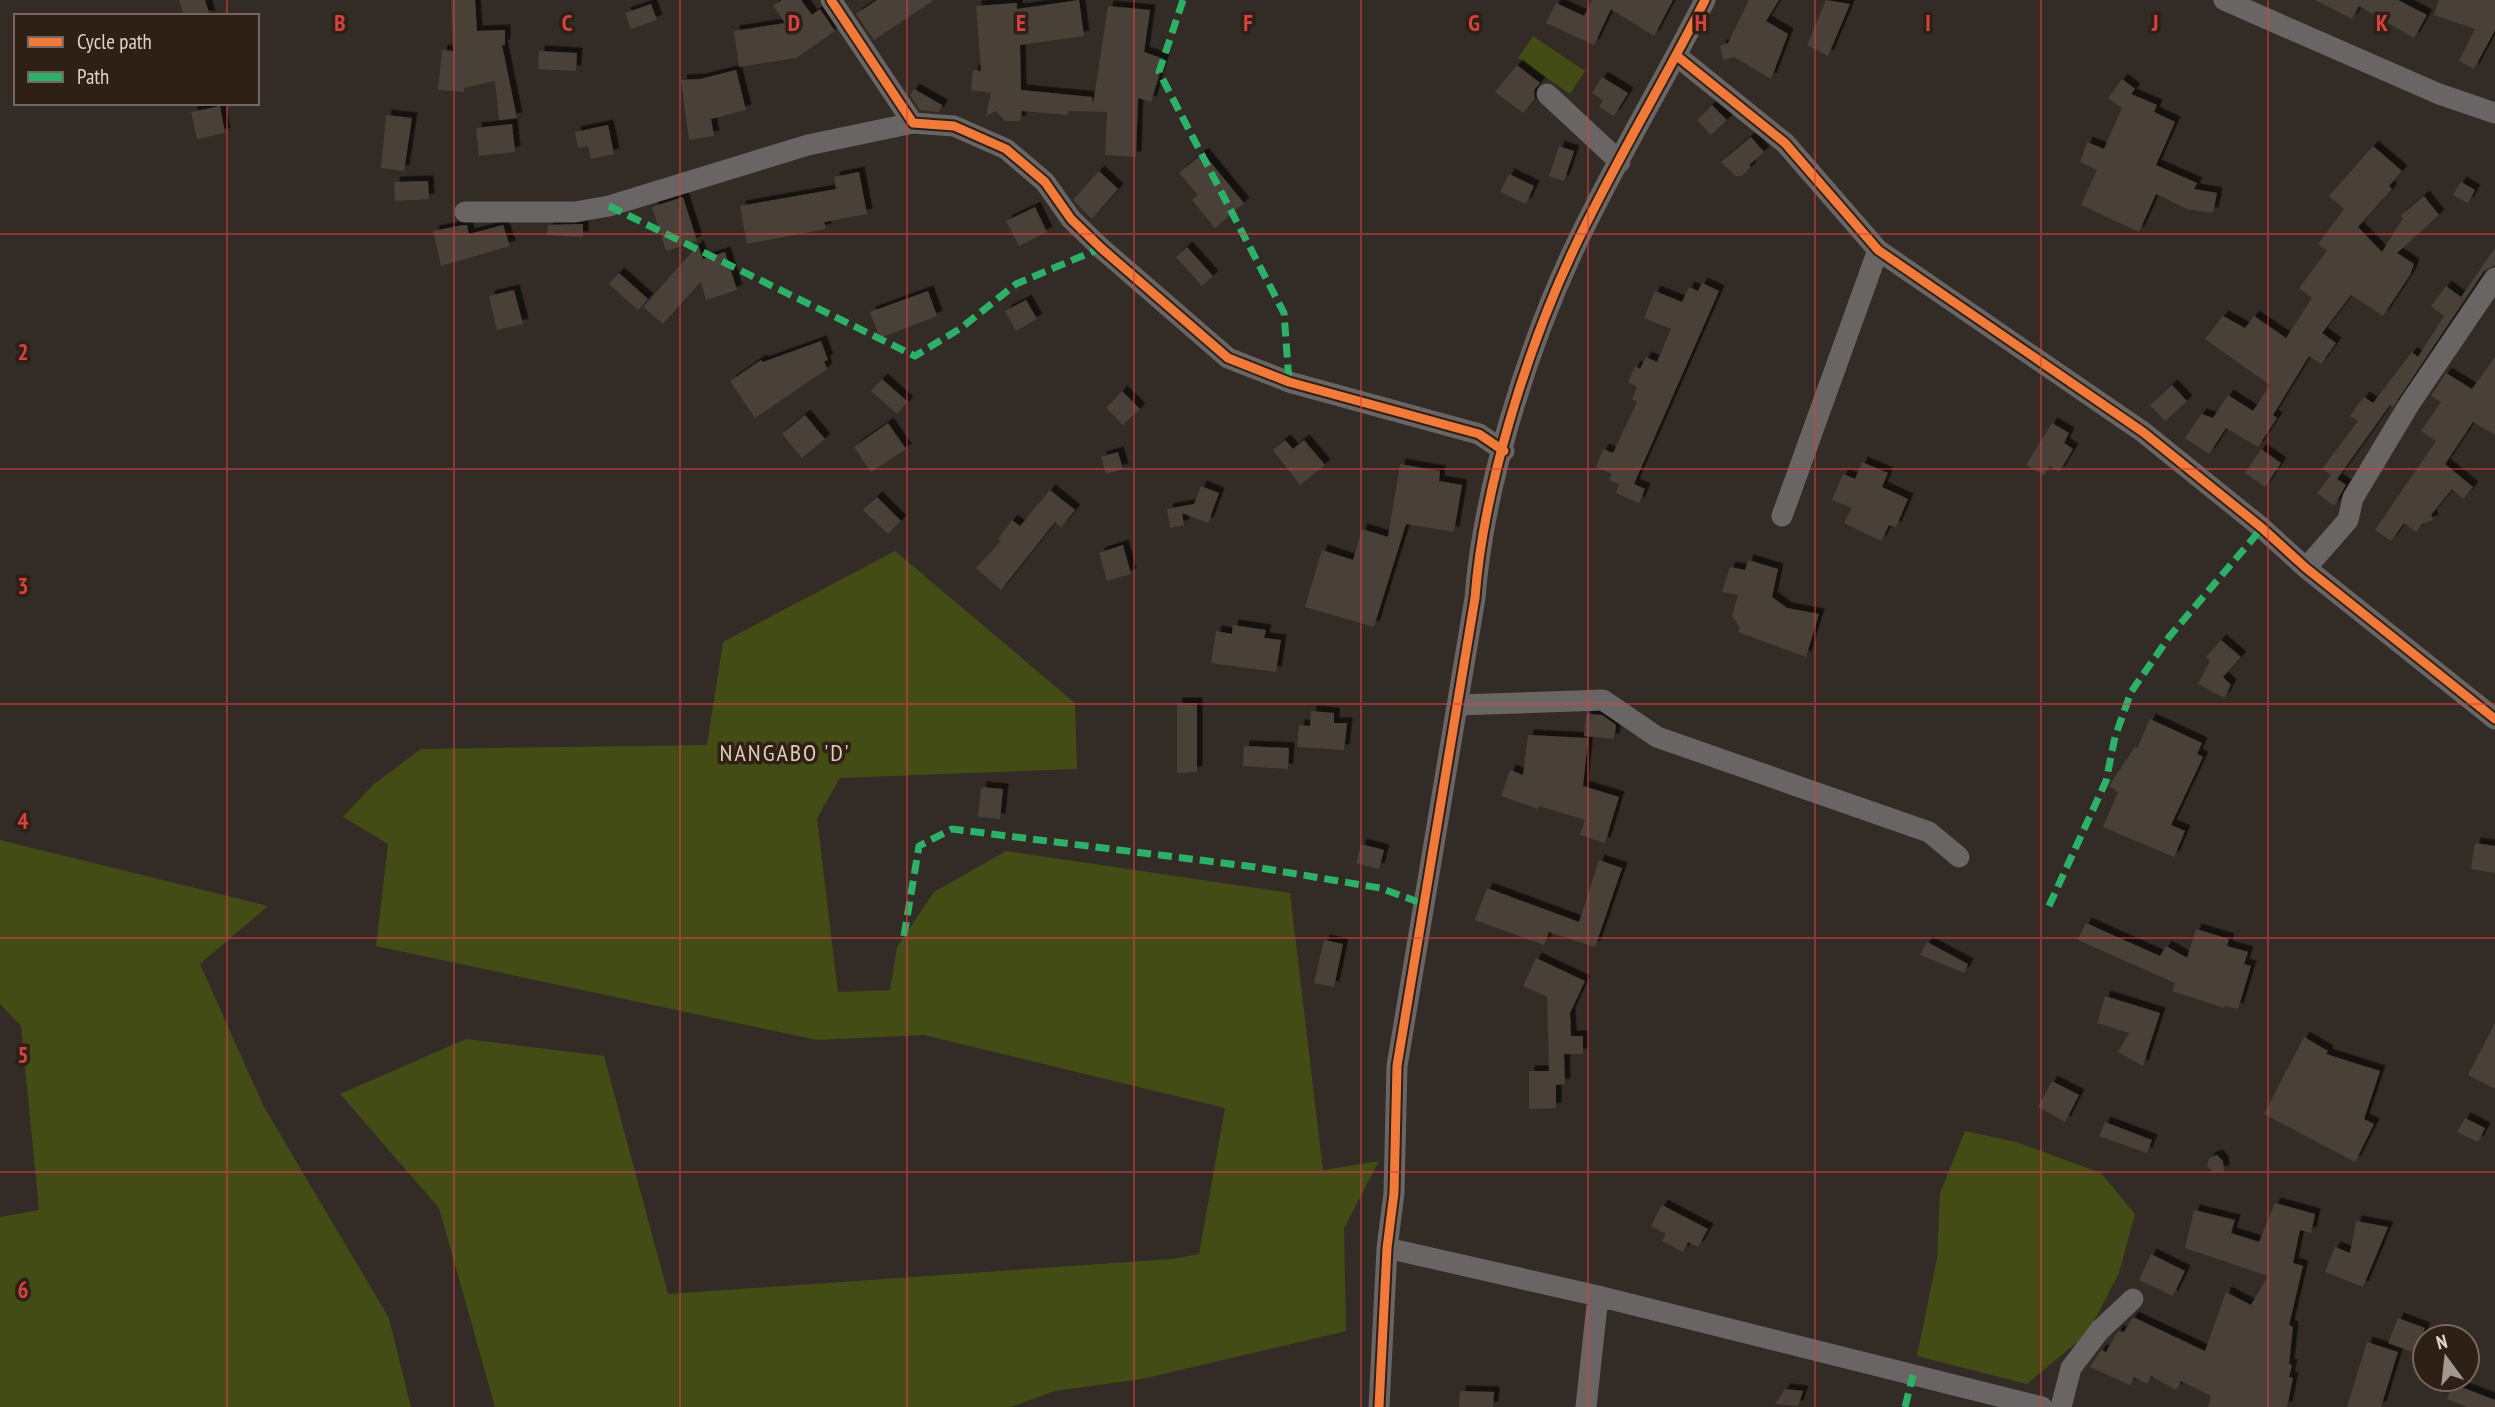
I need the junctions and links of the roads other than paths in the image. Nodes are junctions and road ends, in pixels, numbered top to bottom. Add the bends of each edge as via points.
1 (831, 0) edge
2 (1705, 0) edge
3 (2224, 0) edge
4 (1676, 56) junction
5 (1547, 94) dead end
6 (2495, 113) edge
7 (913, 123) junction
8 (1620, 162) junction
9 (465, 212) dead end
10 (1878, 250) junction
11 (2495, 278) edge
12 (1504, 450) junction
13 (1782, 516) dead end
14 (2306, 568) junction
15 (1457, 705) junction
16 (2495, 719) edge
17 (1959, 857) dead end
18 (1387, 1248) junction
19 (1598, 1296) junction
20 (2133, 1299) dead end
21 (1379, 1407) edge
22 (1587, 1407) edge
23 (2042, 1407) edge
24 (2061, 1407) edge

1 - 7 street
2 - 4 street
3 - 6 street via 2439,94
4 - 8 street
4 - 10 street via 1785,143
5 - 8 street
7 - 9 street via 808,145 609,206 575,212
7 - 12 street via 954,126 1006,149 1045,182 1071,219 1101,248 1228,358 1289,382 1479,434
8 - 12 street via 1544,318
10 - 13 street
10 - 14 street via 2143,432
11 - 14 street via 2403,415 2353,498 2348,520
12 - 15 street via 1478,557
14 - 16 street
15 - 17 street via 1603,700 1657,737 1929,832
15 - 18 street via 1397,1066 1394,1193
18 - 19 street
18 - 21 street
19 - 22 street
19 - 23 street
20 - 24 street via 2071,1367

